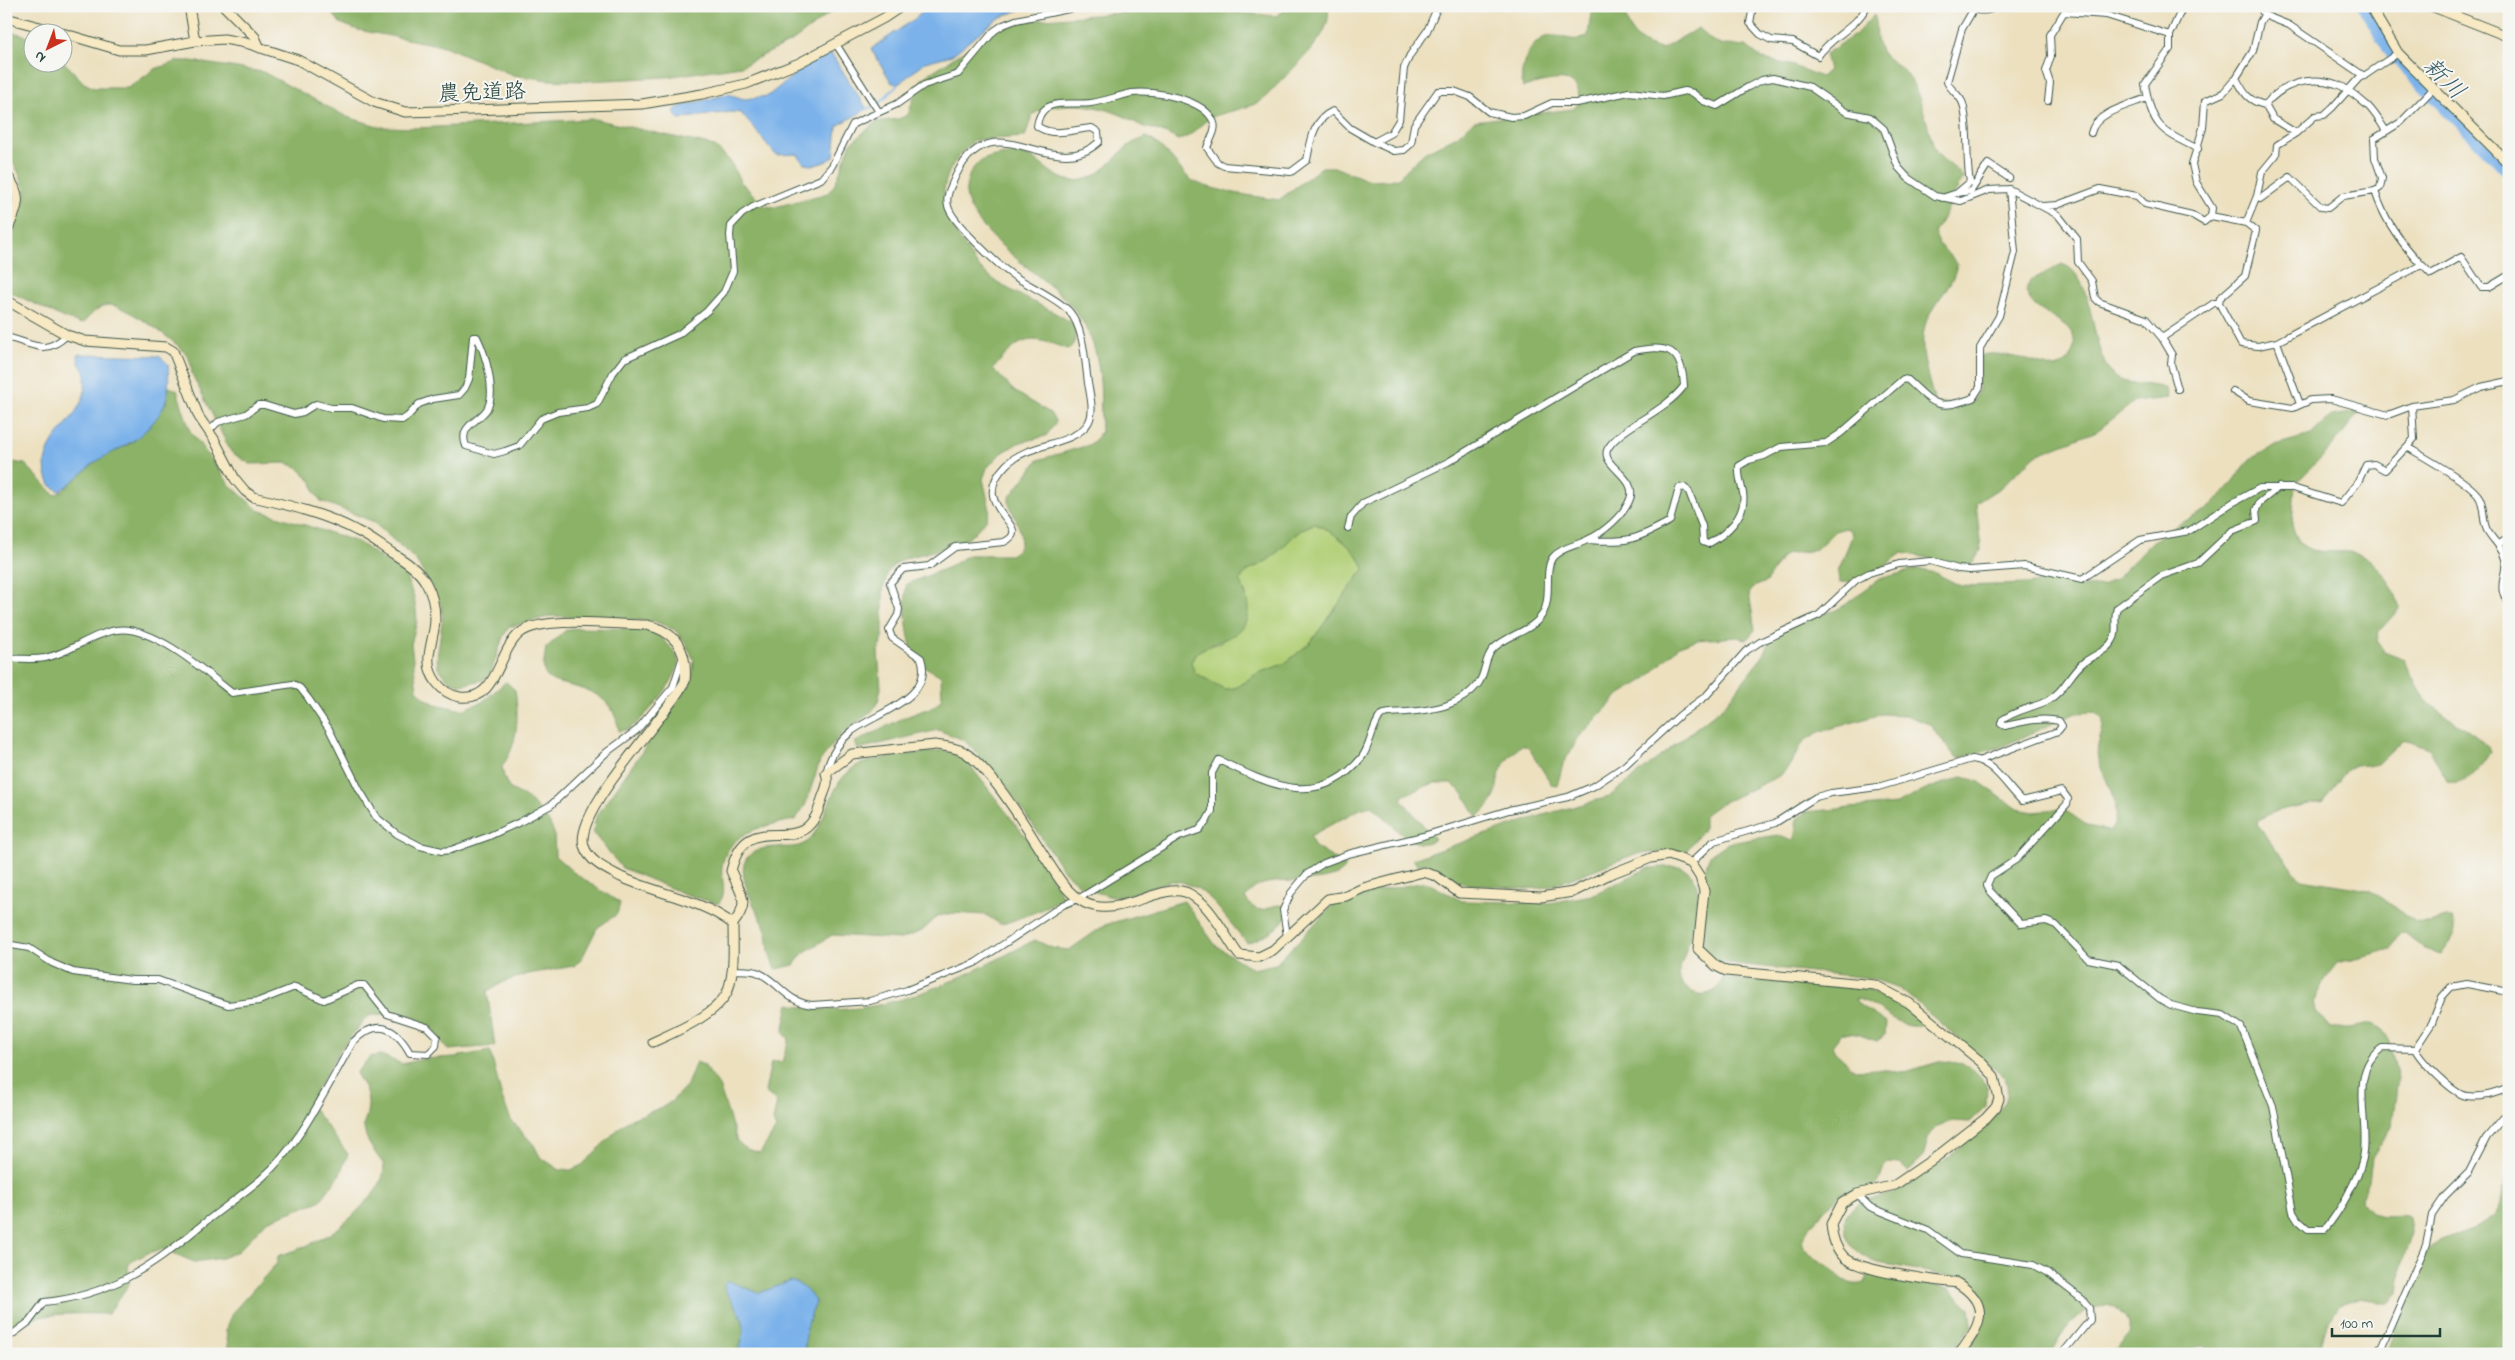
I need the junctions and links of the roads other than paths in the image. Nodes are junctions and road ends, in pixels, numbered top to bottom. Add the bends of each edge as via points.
1 (189, 6) edge
2 (224, 6) edge
3 (902, 6) edge
4 (1083, 6) edge
5 (1438, 6) edge
6 (1753, 6) edge
7 (1867, 6) edge
8 (1911, 6) edge
9 (1933, 6) edge
10 (1965, 6) edge
11 (1996, 6) edge
12 (2183, 6) edge
13 (2260, 6) edge
14 (2370, 6) edge
15 (2432, 6) edge
16 (1986, 8) edge
17 (2448, 9) edge
18 (1972, 10) junction
19 (2264, 15) junction
20 (6, 18) edge
21 (22, 22) edge
22 (72, 36) edge
23 (2170, 36) junction
24 (2509, 37) edge
25 (195, 41) junction
26 (836, 44) junction
27 (260, 48) junction
28 (2397, 54) junction
29 (2364, 76) junction
30 (2236, 78) junction
31 (2433, 89) junction
32 (2348, 91) junction
33 (2147, 98) junction
34 (2048, 101) dead end
35 (2265, 105) junction
36 (879, 112) junction
37 (2386, 131) junction
38 (2091, 133) dead end
39 (2296, 133) junction
40 (1374, 142) junction
41 (2198, 148) junction
42 (2509, 164) edge
43 (6, 174) edge
44 (2009, 178) dead end
45 (2009, 189) junction
46 (2375, 192) junction
47 (1957, 193) junction
48 (2258, 196) junction
49 (1942, 198) junction
50 (2043, 206) junction
51 (2211, 216) junction
52 (2246, 223) junction
53 (6, 234) edge
54 (2421, 265) junction
55 (2509, 275) edge
56 (6, 300) edge
57 (2219, 303) junction
58 (67, 334) junction
59 (6, 337) edge
60 (2162, 338) junction
61 (2277, 342) junction
62 (2509, 381) edge
63 (2178, 389) dead end
64 (2233, 391) dead end
65 (2300, 404) junction
66 (2412, 406) junction
67 (208, 428) junction
68 (2407, 447) junction
69 (2279, 487) junction
70 (1348, 528) dead end
71 (2509, 538) edge
72 (1588, 540) junction
73 (2499, 544) junction
74 (2509, 603) edge
75 (684, 655) junction
76 (6, 658) edge
77 (1981, 760) junction
78 (826, 773) junction
79 (1691, 863) junction
80 (1078, 899) junction
81 (733, 924) junction
82 (1288, 936) junction
83 (6, 944) edge
84 (731, 970) junction
85 (2509, 992) edge
86 (653, 1042) dead end
87 (2415, 1048) junction
88 (2509, 1088) edge
89 (2509, 1112) edge
90 (1857, 1194) junction
91 (6, 1339) edge
92 (1959, 1354) edge
93 (2062, 1354) edge
94 (2375, 1354) edge

1 - 25 street
2 - 27 street via 255,37
3 - 26 street, 農免道路
4 - 36 street via 1003,25 994,31 958,74 924,85
5 - 40 street via 1404,68 1396,128
6 - 7 street via 1750,23 1760,34 1771,40 1793,42 1818,56 1826,45 1861,18
8 - 9 street
10 - 18 street
11 - 16 street via 1992,10
12 - 23 street
13 - 19 street
14 - 28 street
15 - 17 street
16 - 18 street
17 - 24 street
18 - 47 street via 1962,29 1947,82 1950,90 1963,102 1968,143 1966,163 1970,182
19 - 29 street via 2289,24
19 - 30 street via 2254,51
20 - 21 street, 農免道路
22 - 25 street, 農免道路 via 119,50 146,50
23 - 33 street via 2170,49 2145,84
23 - 34 street via 2106,15 2064,12 2050,35 2051,56 2046,71 2050,83
25 - 27 street, 農免道路 via 224,39
26 - 27 street, 農免道路 via 746,84 642,104 405,112 374,102 298,60
26 - 36 street
28 - 29 street
28 - 31 street
29 - 32 street
30 - 35 street via 2246,95
30 - 41 street via 2223,93 2205,101
31 - 37 street via 2402,122
31 - 42 street
32 - 35 street via 2336,84 2310,81 2287,86 2276,92
32 - 37 street via 2369,107
32 - 39 street via 2324,115 2315,116
33 - 38 street via 2100,117
33 - 41 street via 2157,125 2167,134
35 - 39 street via 2273,119
36 - 67 street via 853,124 832,166 821,179 753,207 731,226 733,261 730,278 724,292 691,326 624,359 597,404 558,412 542,419 519,446 494,454 466,446 463,439 465,432 487,409 490,388 490,372 477,337 471,344 469,378 459,395 419,404 402,420 316,404 294,414 264,404
37 - 46 street via 2374,139 2375,158 2382,178 2380,188
39 - 48 street via 2277,145 2276,155 2262,172
40 - 49 street via 1394,151 1404,150 1411,144 1414,125 1438,91 1454,91 1470,97 1489,112 1511,117 1524,116 1552,103 1577,103 1629,92 1663,96 1693,92 1703,101 1717,106 1762,80 1784,79 1819,91 1854,115 1878,121 1898,167 1908,178
40 - 78 street via 1350,128 1333,111 1317,124 1307,160 1291,172 1224,166 1209,154 1208,142 1215,127 1198,104 1175,97 1133,93 1090,103 1056,105 1046,108 1039,116 1037,126 1043,130 1092,128 1098,132 1100,142 1090,151 1081,154 1045,153 1005,141 977,148 966,158 948,197 951,214 961,228 1010,274 1069,311 1080,336 1085,359 1092,418 1077,434 1027,451 1011,459 997,473 991,492 997,509 1014,528 1010,539 955,547 929,566 902,569 895,575 890,583 899,609 889,630 892,638 921,658 924,675 906,699 851,732 830,755
41 - 51 street via 2192,164 2196,182 2212,208
43 - 53 street via 16,185 18,194 17,207
44 - 47 street via 1988,164 1971,191
45 - 49 street via 1989,190 1962,201
45 - 50 street
45 - 72 street via 2015,252 1999,316 1980,348 1980,387 1973,398 1936,405 1903,379 1841,434 1826,443 1781,447 1749,460 1739,466 1744,502 1740,515 1733,526 1708,544 1703,542 1702,526 1685,487 1679,488 1670,521 1630,541
46 - 48 street via 2343,196 2328,208 2321,207 2290,177 2260,199
46 - 54 street via 2381,213
47 - 49 street
48 - 52 street
50 - 51 street via 2057,205 2100,189 2137,196 2145,204 2192,215 2204,222
50 - 60 street via 2058,215 2077,239 2078,262 2092,281 2094,298 2146,319
51 - 52 street
52 - 57 street via 2256,231 2245,276 2220,298
54 - 55 street via 2431,274 2461,257 2482,287 2489,287
54 - 61 street
56 - 58 street
57 - 60 street via 2214,303
57 - 61 street via 2241,344 2258,346
58 - 59 street via 50,348
58 - 67 street via 94,344 166,346 173,351 194,407
60 - 63 street via 2172,355 2171,364
61 - 65 street
62 - 66 street via 2481,387 2454,400
64 - 65 street via 2249,401 2293,408
65 - 66 street via 2331,399 2388,416
66 - 68 street via 2414,439
67 - 75 street via 235,478 253,497 315,514 357,530 418,572 432,597 436,620 428,659 432,676 444,691 453,696 473,696 484,692 512,642 526,629 545,622 659,628 677,641
68 - 69 street via 2385,470 2374,464 2366,465 2358,482 2341,503 2293,488
68 - 73 street via 2474,490 2480,498 2486,529
69 - 77 street via 2259,503 2257,521 2232,531 2198,562 2161,576 2117,608 2115,636 2111,643 2083,663 2058,694 2010,714 2001,724 2050,719 2062,726 2058,730
69 - 82 street via 2260,488 2189,531 2140,540 2082,579 2025,566 1964,570 1930,561 1898,564 1869,572 1819,615 1746,651 1706,696 1624,766 1594,786 1568,797 1509,810 1324,863 1307,874 1291,893 1283,910
70 - 72 street via 1351,517 1363,503 1448,462 1634,351 1656,346 1667,348 1681,365 1684,386 1667,405 1622,435 1608,449 1608,461 1624,476 1632,497 1613,521
71 - 73 street
72 - 80 street via 1563,549 1554,556 1549,564 1547,606 1541,616 1491,650 1480,682 1468,695 1437,708 1380,715 1362,757 1342,778 1321,787 1295,789 1277,786 1219,760 1212,773 1212,811 1199,830 1179,837
73 - 74 street via 2505,559 2501,587
75 - 76 street via 680,658 673,687 637,730 607,752 551,805 487,837 442,851 420,846 397,834 376,817 329,729 300,688 293,684 232,693 205,670 153,637 134,630 118,629 99,634 45,658
75 - 81 street via 687,668 681,690 599,798 586,824 584,846 603,868 712,910
77 - 79 street via 1972,759 1878,787 1831,792 1816,797 1775,822 1714,842
77 - 87 street via 2022,801 2053,791 2062,791 2068,799 2017,859 1992,876 1987,885 1990,891 2021,924 2046,921 2056,925 2088,959 2118,965 2165,1002 2197,1012 2223,1015 2240,1027 2277,1122 2294,1212 2308,1229 2325,1229 2335,1218 2360,1167 2365,1144 2362,1112 2364,1079 2369,1060 2382,1048
78 - 80 street via 852,754 935,744 964,753 1012,806 1059,878
78 - 81 street via 829,781 817,818 807,829 792,836 761,834 740,848 731,871 744,898 742,912
79 - 82 street via 1668,854 1608,875 1573,892 1541,897 1458,893 1436,876 1423,872 1328,899
79 - 90 street via 1704,890 1698,949 1716,966 1726,971 1875,985 1909,1004 1994,1076 1999,1099 1986,1118 1894,1185
80 - 82 street via 1104,907 1175,891 1186,892 1202,903 1239,955 1259,957 1273,950
80 - 84 street via 1063,905 976,962 882,999 802,1004 759,973
81 - 84 street
83 - 91 street via 29,948 52,963 79,974 158,980 228,1005 259,1001 295,987 324,1000 364,985 387,1014 427,1027 437,1037 436,1046 428,1054 417,1055 410,1053 394,1030 382,1028 362,1032 275,1167 179,1245 129,1279 81,1296 44,1302 29,1322
84 - 86 street via 728,990 714,1008
85 - 87 street via 2467,984 2451,987 2442,997 2432,1023
87 - 88 street via 2419,1057 2436,1074 2464,1096 2486,1097
89 - 94 street via 2487,1137 2468,1172 2432,1215 2426,1245 2382,1346
90 - 92 street via 1842,1203 1831,1224 1836,1246 1844,1258 1871,1269 1958,1283 1969,1290 1980,1308 1980,1322
90 - 93 street via 1870,1207 1928,1230 1961,1254 2032,1265 2083,1300 2090,1308 2090,1320

